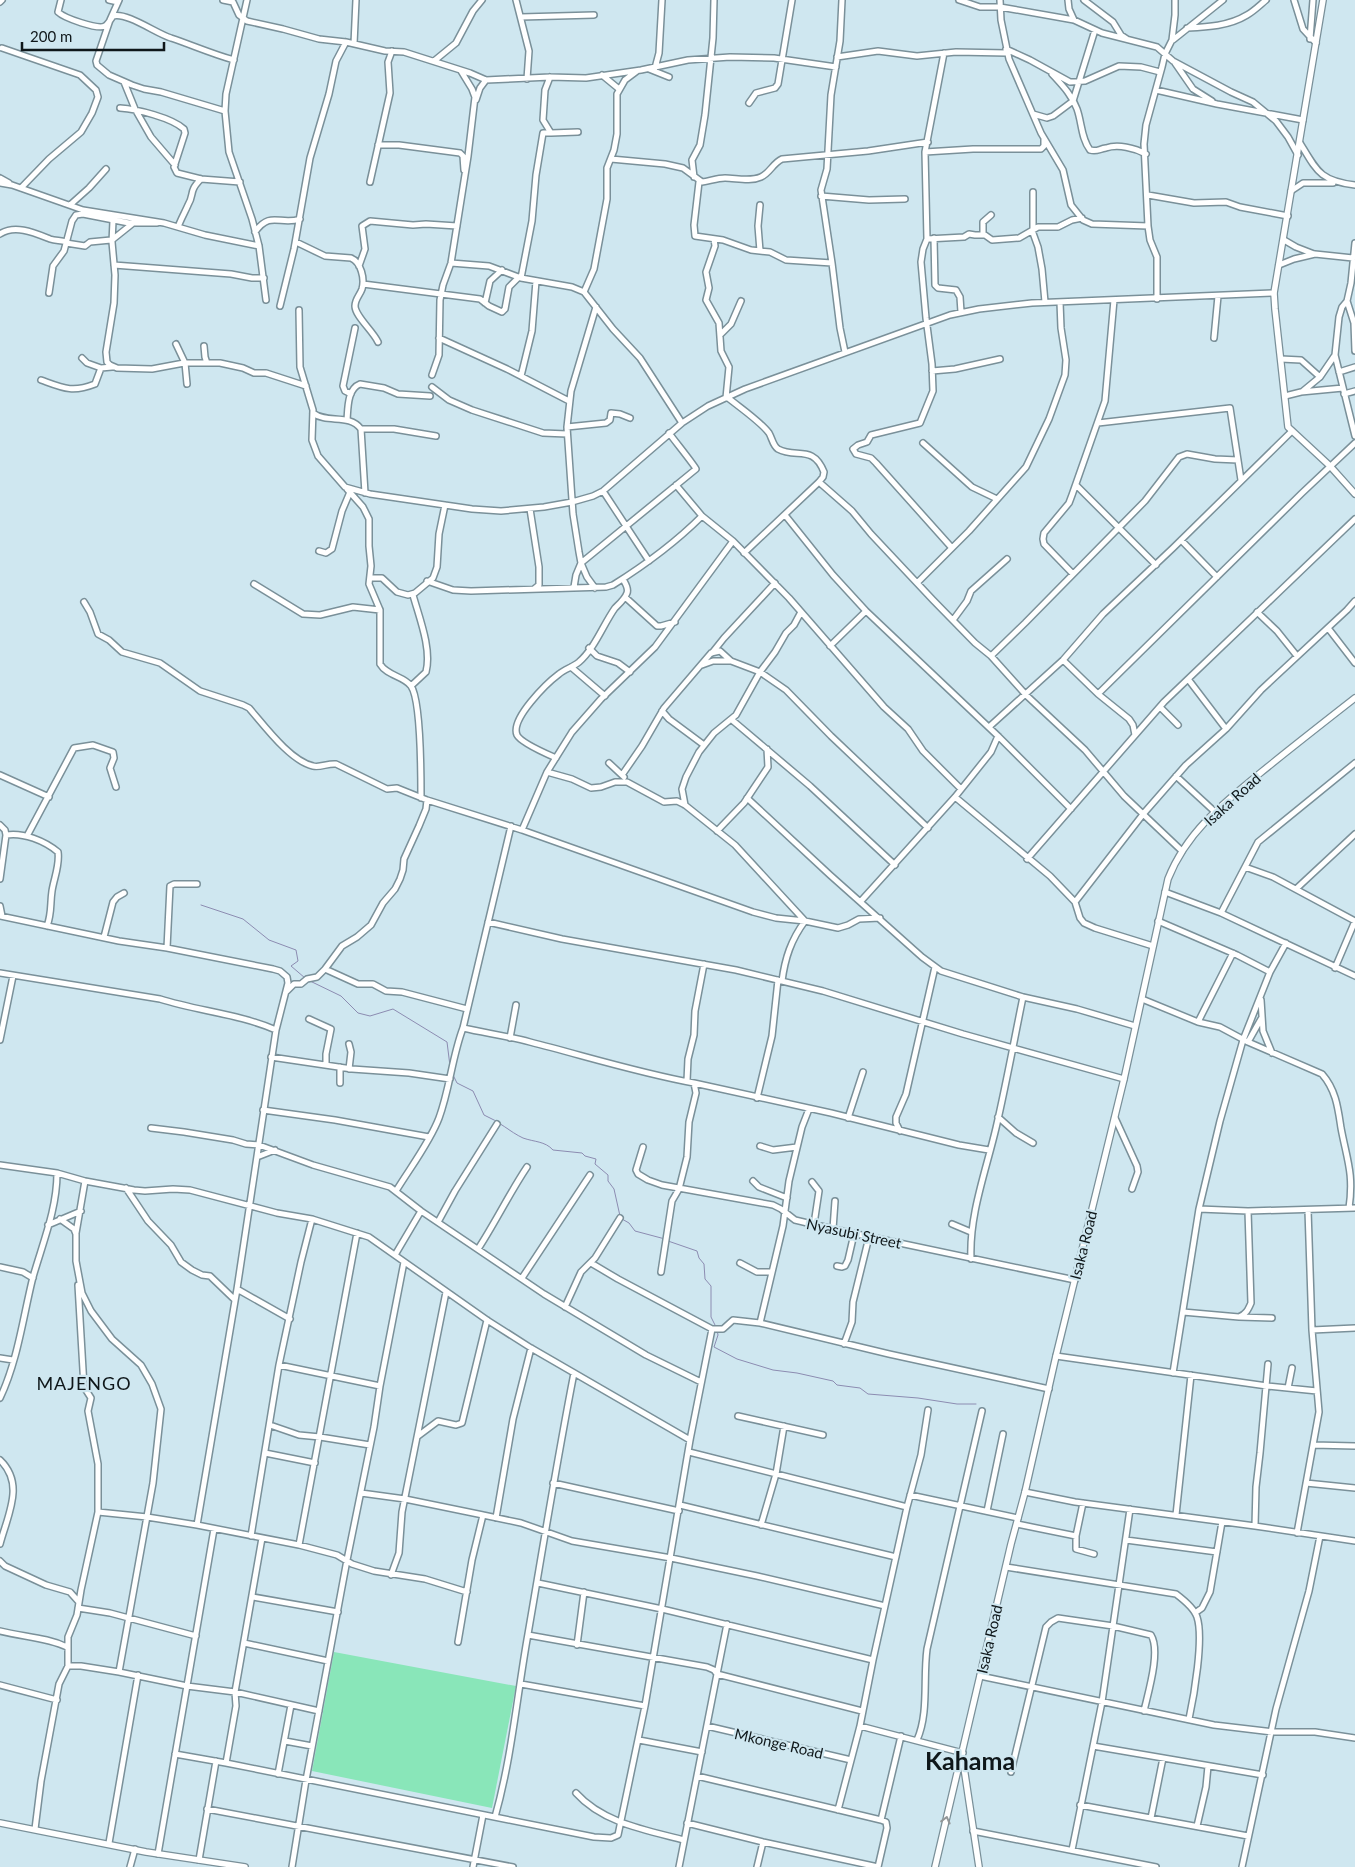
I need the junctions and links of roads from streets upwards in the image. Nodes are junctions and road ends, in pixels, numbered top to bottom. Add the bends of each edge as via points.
1 (61, 0) edge
2 (109, 0) edge
3 (223, 0) edge
4 (247, 0) edge
5 (356, 0) edge
6 (482, 0) edge
7 (516, 0) edge
8 (662, 0) edge
9 (714, 0) edge
10 (792, 0) edge
11 (842, 0) edge
12 (959, 0) edge
13 (1000, 0) edge
14 (1068, 0) edge
15 (1084, 0) edge
16 (1175, 0) edge
17 (1223, 0) edge
18 (1294, 0) edge
19 (1314, 0) edge
20 (1323, 0) edge
21 (118, 1) edge
22 (1264, 1) edge
23 (1000, 8) junction
24 (594, 15) dead end
25 (520, 17) junction
26 (242, 19) junction
27 (110, 20) junction
28 (1074, 20) junction
29 (1187, 28) junction
30 (1095, 30) junction
31 (1172, 40) junction
32 (1129, 41) junction
33 (1313, 41) junction
34 (346, 42) junction
35 (354, 44) junction
36 (2, 48) dead end
37 (392, 51) junction
38 (1007, 51) junction
39 (944, 53) junction
40 (1165, 54) junction
41 (837, 57) junction
42 (710, 59) junction
43 (234, 60) junction
44 (782, 60) junction
45 (434, 61) junction
46 (1173, 61) junction
47 (836, 67) junction
48 (652, 68) junction
49 (1046, 68) junction
50 (461, 70) junction
51 (638, 70) junction
52 (1160, 72) junction
53 (602, 75) junction
54 (550, 77) junction
55 (669, 77) dead end
56 (527, 79) junction
57 (486, 80) junction
58 (124, 82) junction
59 (1080, 82) junction
60 (619, 89) junction
61 (1156, 90) junction
62 (1073, 101) junction
63 (749, 103) dead end
64 (1217, 104) junction
65 (120, 108) dead end
66 (136, 109) junction
67 (225, 111) junction
68 (1266, 112) junction
69 (1033, 114) junction
70 (1303, 120) junction
71 (470, 130) junction
72 (578, 132) dead end
73 (551, 133) junction
74 (1044, 138) junction
75 (928, 142) junction
76 (1300, 143) junction
77 (378, 145) junction
78 (925, 152) junction
79 (828, 154) junction
80 (1146, 154) junction
81 (1298, 155) junction
82 (611, 159) junction
83 (175, 165) junction
84 (106, 169) dead end
85 (465, 174) junction
86 (0, 178) edge
87 (201, 179) junction
88 (697, 179) junction
89 (240, 182) junction
90 (370, 182) dead end
91 (0, 183) edge
92 (1337, 183) junction
93 (12, 185) junction
94 (1355, 185) edge
95 (21, 188) junction
96 (1292, 191) junction
97 (1033, 192) dead end
98 (1148, 195) junction
99 (822, 196) junction
100 (905, 199) dead end
101 (70, 205) junction
102 (760, 205) dead end
103 (991, 214) dead end
104 (1288, 216) junction
105 (1082, 218) junction
106 (300, 219) junction
107 (113, 221) junction
108 (164, 223) junction
109 (132, 224) junction
110 (456, 226) junction
111 (1148, 226) junction
112 (178, 227) junction
113 (1033, 230) junction
114 (255, 232) junction
115 (0, 234) edge
116 (982, 234) junction
117 (934, 238) junction
118 (714, 239) junction
119 (927, 239) junction
120 (112, 240) junction
121 (1284, 240) junction
122 (296, 242) junction
123 (66, 243) junction
124 (1355, 243) edge
125 (259, 246) junction
126 (760, 251) junction
127 (1315, 254) junction
128 (1354, 258) junction
129 (921, 262) junction
130 (934, 262) junction
131 (451, 263) junction
132 (832, 263) junction
133 (114, 265) junction
134 (1279, 265) junction
135 (359, 266) junction
136 (502, 270) junction
137 (264, 278) junction
138 (520, 278) junction
139 (536, 281) junction
140 (362, 284) junction
141 (584, 292) junction
142 (49, 293) dead end
143 (1274, 293) junction
144 (441, 294) junction
145 (1218, 296) junction
146 (1157, 299) junction
147 (266, 300) dead end
148 (1114, 300) junction
149 (1347, 300) junction
150 (741, 301) dead end
151 (1045, 302) junction
152 (1060, 302) junction
153 (485, 303) junction
154 (280, 306) dead end
155 (596, 307) junction
156 (299, 310) dead end
157 (961, 312) junction
158 (926, 323) junction
159 (355, 328) dead end
160 (720, 334) junction
161 (439, 338) junction
162 (1214, 338) dead end
163 (378, 342) dead end
164 (176, 344) dead end
165 (204, 346) dead end
166 (1355, 351) edge
167 (845, 352) junction
168 (1335, 355) junction
169 (82, 358) dead end
170 (1000, 359) dead end
171 (1281, 359) junction
172 (185, 363) junction
173 (207, 363) junction
174 (114, 367) junction
175 (1355, 367) edge
176 (101, 368) junction
177 (932, 371) junction
178 (1339, 372) junction
179 (432, 375) dead end
180 (520, 376) junction
181 (1320, 377) junction
182 (41, 380) dead end
183 (187, 384) dead end
184 (306, 386) junction
185 (432, 387) dead end
186 (1343, 391) junction
187 (1355, 391) edge
188 (1302, 392) junction
189 (351, 394) junction
190 (430, 396) dead end
191 (1285, 396) junction
192 (726, 398) junction
193 (569, 401) junction
194 (313, 413) junction
195 (630, 418) dead end
196 (1353, 418) edge
197 (347, 420) junction
198 (682, 423) junction
199 (1098, 423) junction
200 (567, 427) junction
201 (361, 429) junction
202 (1292, 431) junction
203 (669, 433) junction
204 (568, 434) junction
205 (436, 436) dead end
206 (1355, 436) edge
207 (923, 443) dead end
208 (1355, 443) edge
209 (1238, 460) junction
210 (1330, 466) junction
211 (1241, 480) junction
212 (819, 482) junction
213 (676, 485) junction
214 (1076, 485) junction
215 (345, 487) junction
216 (603, 491) junction
217 (350, 492) junction
218 (365, 493) junction
219 (1355, 494) edge
220 (997, 499) junction
221 (572, 502) junction
222 (445, 505) junction
223 (530, 509) junction
224 (785, 515) junction
225 (702, 516) junction
226 (1355, 519) edge
227 (627, 526) junction
228 (1119, 528) junction
229 (1181, 540) junction
230 (732, 541) junction
231 (952, 548) junction
232 (319, 552) dead end
233 (744, 552) junction
234 (1007, 559) dead end
235 (649, 561) junction
236 (581, 563) junction
237 (1156, 565) junction
238 (1073, 574) junction
239 (1217, 577) junction
240 (370, 578) junction
241 (623, 579) junction
242 (427, 582) junction
243 (775, 583) junction
244 (918, 583) junction
245 (254, 584) dead end
246 (574, 587) junction
247 (596, 588) junction
248 (534, 589) junction
249 (413, 594) junction
250 (625, 596) junction
251 (1355, 601) edge
252 (84, 602) dead end
253 (380, 610) junction
254 (866, 611) junction
255 (801, 612) junction
256 (1257, 612) junction
257 (953, 620) junction
258 (675, 622) junction
259 (1328, 628) junction
260 (830, 646) junction
261 (589, 648) junction
262 (711, 653) junction
263 (992, 656) junction
264 (1297, 656) junction
265 (1063, 660) junction
266 (731, 661) junction
267 (1355, 663) edge
268 (702, 665) junction
269 (572, 667) junction
270 (630, 672) junction
271 (760, 672) junction
272 (1188, 679) junction
273 (411, 686) junction
274 (1098, 694) junction
275 (1026, 695) junction
276 (605, 696) junction
277 (1355, 698) edge
278 (1160, 707) junction
279 (662, 711) junction
280 (732, 720) junction
281 (1178, 726) dead end
282 (989, 727) junction
283 (1226, 728) junction
284 (998, 736) junction
285 (1134, 736) junction
286 (704, 745) junction
287 (767, 749) junction
288 (556, 758) junction
289 (609, 763) dead end
290 (1355, 763) edge
291 (547, 772) junction
292 (1103, 773) junction
293 (0, 775) edge
294 (622, 775) junction
295 (1176, 776) junction
296 (629, 782) junction
297 (116, 787) dead end
298 (961, 789) junction
299 (49, 797) junction
300 (955, 797) junction
301 (747, 798) junction
302 (424, 799) junction
303 (685, 806) junction
304 (1071, 809) junction
305 (1214, 811) junction
306 (1144, 813) junction
307 (0, 826) edge
308 (511, 826) junction
309 (928, 828) junction
310 (522, 830) junction
311 (717, 831) junction
312 (1355, 834) edge
313 (6, 835) junction
314 (27, 836) junction
315 (1182, 851) junction
316 (1027, 859) junction
317 (895, 865) junction
318 (1245, 866) junction
319 (1, 867) edge
320 (0, 880) edge
321 (197, 884) dead end
322 (1296, 889) junction
323 (1165, 892) junction
324 (124, 893) dead end
325 (861, 901) junction
326 (1074, 902) junction
327 (0, 906) edge
328 (1221, 912) junction
329 (1, 916) edge
330 (880, 918) junction
331 (805, 921) junction
332 (1158, 921) junction
333 (1355, 921) edge
334 (488, 922) junction
335 (47, 926) junction
336 (104, 938) junction
337 (1286, 943) junction
338 (1153, 946) junction
339 (168, 948) junction
340 (1233, 953) junction
341 (704, 964) junction
342 (935, 967) junction
343 (1335, 968) junction
344 (326, 969) junction
345 (1270, 972) junction
346 (0, 973) edge
347 (13, 976) junction
348 (1355, 976) edge
349 (780, 981) junction
350 (286, 994) junction
351 (1023, 997) junction
352 (1261, 998) junction
353 (1142, 999) junction
354 (516, 1005) dead end
355 (0, 1007) edge
356 (467, 1009) junction
357 (6, 1010) junction
358 (309, 1019) dead end
359 (1262, 1019) junction
360 (923, 1022) junction
361 (1198, 1022) junction
362 (1135, 1026) junction
363 (462, 1028) junction
364 (276, 1030) junction
365 (510, 1038) junction
366 (0, 1040) edge
367 (1246, 1041) junction
368 (349, 1044) dead end
369 (1012, 1049) junction
370 (1272, 1053) junction
371 (272, 1057) junction
372 (326, 1065) junction
373 (340, 1068) junction
374 (349, 1068) junction
375 (863, 1072) dead end
376 (450, 1079) junction
377 (1124, 1080) junction
378 (687, 1081) junction
379 (340, 1083) dead end
380 (694, 1083) junction
381 (758, 1098) junction
382 (809, 1108) junction
383 (263, 1110) junction
384 (998, 1117) junction
385 (848, 1118) junction
386 (1115, 1118) junction
387 (497, 1124) dead end
388 (151, 1128) dead end
389 (900, 1131) junction
390 (429, 1137) junction
391 (1033, 1143) dead end
392 (259, 1145) junction
393 (760, 1146) dead end
394 (643, 1147) dead end
395 (797, 1147) junction
396 (274, 1150) junction
397 (989, 1150) junction
398 (257, 1157) junction
399 (0, 1165) edge
400 (527, 1167) dead end
401 (57, 1173) junction
402 (590, 1175) dead end
403 (85, 1181) junction
404 (753, 1181) dead end
405 (812, 1182) dead end
406 (125, 1188) junction
407 (679, 1189) junction
408 (1132, 1189) dead end
409 (396, 1191) junction
410 (787, 1198) junction
411 (835, 1201) dead end
412 (250, 1206) junction
413 (1349, 1208) junction
414 (1355, 1208) edge
415 (1199, 1209) junction
416 (1308, 1210) junction
417 (81, 1211) junction
418 (421, 1211) junction
419 (1248, 1211) junction
420 (785, 1212) junction
421 (620, 1218) dead end
422 (60, 1219) junction
423 (312, 1219) junction
424 (438, 1222) junction
425 (814, 1224) junction
426 (952, 1224) dead end
427 (48, 1225) junction
428 (833, 1229) junction
429 (971, 1232) junction
430 (357, 1233) junction
431 (76, 1234) junction
432 (854, 1234) junction
433 (869, 1237) junction
434 (478, 1250) junction
435 (395, 1255) junction
436 (971, 1259) junction
437 (404, 1262) junction
438 (591, 1263) junction
439 (740, 1263) dead end
440 (838, 1266) dead end
441 (0, 1267) edge
442 (77, 1268) junction
443 (661, 1272) dead end
444 (772, 1272) junction
445 (33, 1278) junction
446 (522, 1278) junction
447 (1075, 1280) junction
448 (237, 1288) junction
449 (446, 1292) junction
450 (235, 1300) junction
451 (564, 1307) junction
452 (1183, 1312) junction
453 (1239, 1317) junction
454 (1272, 1318) dead end
455 (290, 1319) junction
456 (487, 1320) junction
457 (760, 1323) junction
458 (1355, 1328) edge
459 (712, 1329) junction
460 (1312, 1330) junction
461 (844, 1344) junction
462 (531, 1348) junction
463 (1056, 1356) junction
464 (0, 1358) edge
465 (13, 1360) junction
466 (1268, 1364) dead end
467 (279, 1365) junction
468 (1292, 1368) dead end
469 (574, 1373) junction
470 (1173, 1373) junction
471 (1191, 1375) junction
472 (330, 1376) junction
473 (701, 1382) junction
474 (380, 1386) junction
475 (1267, 1386) junction
476 (1288, 1388) junction
477 (1049, 1389) junction
478 (1317, 1391) junction
479 (0, 1398) edge
480 (928, 1410) dead end
481 (982, 1411) dead end
482 (738, 1416) dead end
483 (270, 1425) junction
484 (784, 1426) junction
485 (1003, 1434) dead end
486 (823, 1435) dead end
487 (418, 1436) junction
488 (320, 1437) junction
489 (690, 1440) junction
490 (1313, 1445) junction
491 (370, 1446) junction
492 (1355, 1446) edge
493 (689, 1452) junction
494 (265, 1453) junction
495 (0, 1460) edge
496 (315, 1463) junction
497 (776, 1474) junction
498 (1306, 1483) junction
499 (553, 1484) junction
500 (1355, 1488) edge
501 (1025, 1492) junction
502 (360, 1493) junction
503 (910, 1495) junction
504 (406, 1499) junction
505 (1083, 1503) junction
506 (960, 1505) junction
507 (907, 1507) junction
508 (679, 1508) junction
509 (1130, 1509) junction
510 (986, 1511) junction
511 (98, 1512) junction
512 (482, 1514) junction
513 (1176, 1515) junction
514 (147, 1517) junction
515 (496, 1518) junction
516 (1017, 1521) junction
517 (1222, 1522) junction
518 (197, 1525) junction
519 (762, 1525) junction
520 (1256, 1526) junction
521 (214, 1529) junction
522 (544, 1532) junction
523 (1297, 1533) junction
524 (251, 1536) junction
525 (1076, 1536) junction
526 (1320, 1536) junction
527 (262, 1538) junction
528 (1126, 1540) junction
529 (1355, 1541) edge
530 (0, 1544) edge
531 (299, 1545) junction
532 (1217, 1552) junction
533 (1094, 1554) dead end
534 (896, 1557) junction
535 (671, 1558) junction
536 (347, 1560) junction
537 (0, 1561) edge
538 (1006, 1567) junction
539 (392, 1575) junction
540 (538, 1583) junction
541 (1118, 1584) junction
542 (467, 1592) junction
543 (584, 1592) junction
544 (253, 1597) junction
545 (78, 1602) junction
546 (885, 1606) junction
547 (78, 1608) junction
548 (662, 1609) junction
549 (338, 1612) junction
550 (1195, 1613) junction
551 (129, 1618) junction
552 (727, 1624) junction
553 (1113, 1626) junction
554 (0, 1631) edge
555 (528, 1635) junction
556 (196, 1636) junction
557 (458, 1642) dead end
558 (244, 1643) junction
559 (577, 1645) junction
560 (68, 1647) junction
561 (654, 1657) junction
562 (872, 1660) junction
563 (328, 1661) junction
564 (68, 1666) junction
565 (119, 1672) junction
566 (717, 1674) junction
567 (138, 1675) junction
568 (980, 1676) junction
569 (521, 1684) junction
570 (0, 1686) edge
571 (187, 1686) junction
572 (1030, 1687) junction
573 (235, 1692) junction
574 (57, 1700) junction
575 (1102, 1702) junction
576 (291, 1705) junction
577 (645, 1706) junction
578 (319, 1711) junction
579 (862, 1711) junction
580 (1144, 1711) junction
581 (1189, 1719) junction
582 (707, 1726) junction
583 (860, 1726) junction
584 (1273, 1732) junction
585 (901, 1736) junction
586 (1355, 1738) edge
587 (638, 1740) junction
588 (917, 1740) junction
589 (285, 1741) junction
590 (312, 1746) junction
591 (1093, 1746) junction
592 (702, 1752) junction
593 (175, 1754) junction
594 (962, 1755) junction
595 (1163, 1758) junction
596 (851, 1760) junction
597 (216, 1761) junction
598 (226, 1762) junction
599 (1208, 1766) junction
600 (1011, 1772) dead end
601 (278, 1774) junction
602 (697, 1776) junction
603 (1262, 1776) junction
604 (306, 1780) junction
605 (576, 1793) dead end
606 (1080, 1805) junction
607 (207, 1809) junction
608 (838, 1810) junction
609 (483, 1815) junction
610 (495, 1817) junction
611 (1151, 1818) junction
612 (881, 1820) junction
613 (0, 1823) edge
614 (686, 1823) junction
615 (621, 1824) junction
616 (299, 1826) junction
617 (1197, 1826) junction
618 (35, 1829) junction
619 (973, 1831) junction
620 (1248, 1836) junction
621 (684, 1840) junction
622 (763, 1842) junction
623 (109, 1843) junction
624 (135, 1849) junction
625 (1072, 1850) junction
626 (158, 1854) junction
627 (199, 1860) junction
628 (474, 1860) junction
629 (1142, 1866) edge
630 (130, 1867) edge
631 (245, 1867) edge
632 (292, 1867) edge
633 (473, 1867) edge
634 (513, 1867) edge
635 (679, 1867) edge
636 (757, 1867) edge
637 (878, 1867) edge
638 (935, 1867) edge
639 (979, 1867) edge
640 (1156, 1867) edge
641 (1242, 1867) edge

1 - 27 street via 58,12 68,18 101,27
2 - 21 street
3 - 26 street via 235,4
4 - 26 street
5 - 35 street
6 - 45 street via 472,11 456,43
7 - 25 street
8 - 48 street via 659,53
9 - 42 street
10 - 44 street
11 - 41 street
12 - 23 street via 980,7
13 - 23 street
14 - 28 street
15 - 32 street via 1113,22
16 - 31 street
17 - 29 street
18 - 33 street via 1303,29
19 - 33 street
20 - 33 street
21 - 27 street
22 - 29 street via 1239,19
23 - 28 street
23 - 38 street
24 - 25 street
25 - 56 street via 528,52
26 - 34 street via 319,39
26 - 43 street
27 - 43 street via 118,15 169,38
27 - 58 street via 96,63 109,75
28 - 30 street
29 - 31 street
30 - 32 street
30 - 59 street
31 - 40 street
32 - 40 street via 1157,47
33 - 70 street
34 - 35 street
34 - 106 street via 336,61 310,158
35 - 37 street
36 - 95 street via 80,75 96,90 98,97 81,132
37 - 45 street
37 - 77 street via 388,62 390,93
38 - 39 street
38 - 49 street
38 - 69 street via 1015,77
39 - 41 street via 918,56 878,51
39 - 75 street
40 - 46 street
40 - 52 street
41 - 47 street
42 - 44 street via 755,57
42 - 48 street via 680,61
42 - 88 street via 701,139 692,160
43 - 67 street
44 - 47 street
44 - 63 street via 776,86 756,94
45 - 50 street
46 - 64 street via 1196,92
46 - 68 street via 1253,102
47 - 79 street
48 - 51 street
48 - 55 street
49 - 59 street via 1070,82
49 - 62 street
50 - 57 street
50 - 71 street via 475,97
51 - 53 street
51 - 60 street
52 - 59 street via 1118,66
52 - 61 street
53 - 54 street
53 - 60 street
54 - 56 street
54 - 73 street via 545,90 543,120
56 - 57 street
57 - 71 street via 480,88
58 - 66 street
58 - 67 street
59 - 62 street
60 - 82 street via 617,134
61 - 64 street
61 - 80 street via 1146,125
62 - 69 street via 1047,118
62 - 80 street via 1090,150 1133,148
64 - 68 street
65 - 66 street
66 - 83 street via 151,137
66 - 83 street via 184,129
67 - 89 street via 229,152
68 - 70 street
68 - 81 street via 1284,131
69 - 74 street
70 - 76 street
71 - 85 street
72 - 73 street
73 - 138 street via 543,133 532,221
74 - 78 street via 1041,149
74 - 105 street via 1063,170 1071,205
75 - 78 street
75 - 79 street
76 - 81 street
76 - 92 street via 1314,167
77 - 85 street via 460,153
77 - 90 street
78 - 119 street
79 - 88 street via 782,160 755,179 724,178 708,182
79 - 99 street
80 - 98 street
81 - 96 street
82 - 88 street via 683,168
82 - 141 street via 607,170 608,194 598,256
83 - 87 street via 178,174
84 - 101 street
85 - 110 street
86 - 93 street
87 - 89 street
87 - 112 street via 192,190 190,203
88 - 118 street via 694,234
89 - 114 street
91 - 93 street
92 - 94 street
92 - 96 street via 1308,182
93 - 95 street
95 - 101 street
96 - 104 street
97 - 113 street
98 - 104 street via 1203,204 1226,202
98 - 111 street
99 - 100 street
99 - 132 street
101 - 108 street
102 - 126 street
103 - 116 street via 983,222
104 - 121 street
105 - 111 street via 1105,226
105 - 113 street via 1058,227
106 - 114 street via 290,222 271,219
106 - 122 street
107 - 109 street
107 - 120 street
107 - 123 street via 76,215
108 - 109 street
108 - 112 street
109 - 120 street
110 - 131 street
110 - 135 street via 370,221 362,228 365,249
111 - 146 street via 1157,257
112 - 125 street
113 - 116 street via 1017,238 992,240
113 - 151 street via 1042,268
114 - 125 street
115 - 123 street via 8,230 29,230
116 - 117 street
117 - 119 street
117 - 130 street
118 - 126 street
118 - 160 street via 715,246 706,272 709,288 706,300 719,323
119 - 129 street
120 - 123 street via 90,242 84,246
120 - 133 street
121 - 127 street
121 - 134 street
122 - 135 street via 325,256 353,258
122 - 154 street
123 - 142 street via 53,266
124 - 128 street
125 - 137 street
126 - 132 street via 792,261
127 - 128 street
127 - 134 street
128 - 149 street
129 - 130 street
129 - 158 street
130 - 157 street via 935,286 956,290
131 - 136 street
131 - 144 street
132 - 167 street
133 - 137 street
133 - 174 street via 114,303 106,358
134 - 143 street
135 - 140 street
136 - 138 street
136 - 153 street via 490,281
137 - 147 street
138 - 139 street
138 - 153 street via 508,291 504,311
139 - 141 street
139 - 180 street via 532,331
140 - 144 street
140 - 163 street via 356,312
141 - 155 street
143 - 145 street
143 - 171 street
144 - 153 street via 480,299
144 - 161 street
145 - 146 street
145 - 162 street
146 - 148 street
148 - 152 street
148 - 199 street via 1105,402
149 - 166 street via 1352,313
149 - 168 street via 1339,317
150 - 160 street via 733,320
151 - 152 street
151 - 157 street
152 - 220 street via 1065,375 1026,467
155 - 193 street
155 - 198 street via 640,358
156 - 184 street via 300,366
157 - 158 street
158 - 167 street
158 - 177 street
159 - 189 street via 344,386 345,391
160 - 192 street via 728,367
161 - 179 street via 438,359
161 - 180 street
164 - 172 street
165 - 173 street
167 - 192 street
168 - 178 street
168 - 181 street
169 - 176 street
170 - 177 street
171 - 181 street via 1301,360
171 - 191 street
172 - 173 street
172 - 174 street via 152,369
172 - 183 street
173 - 184 street via 266,373
174 - 176 street
175 - 178 street
176 - 182 street via 95,384 75,390
177 - 231 street via 933,394 920,423 871,435 867,442 853,449 856,454 871,458 876,463
178 - 186 street
180 - 193 street
181 - 188 street
184 - 194 street
185 - 204 street via 472,410 543,433
186 - 187 street
186 - 188 street
186 - 196 street
188 - 191 street
189 - 190 street via 354,386 360,384 398,394
189 - 197 street
191 - 202 street via 1286,420
192 - 198 street
192 - 212 street via 769,434 778,449 815,458 824,472
193 - 200 street
194 - 197 street via 326,419
194 - 215 street via 311,432 315,451
195 - 200 street via 612,413 606,422
196 - 206 street
197 - 201 street
198 - 203 street
199 - 209 street via 1230,408
199 - 214 street
200 - 204 street
201 - 205 street via 394,429
201 - 218 street
202 - 210 street
202 - 211 street
203 - 213 street via 696,467
203 - 216 street
204 - 221 street
207 - 220 street via 972,487
208 - 210 street
209 - 211 street
209 - 228 street via 1183,455
210 - 219 street
210 - 239 street
211 - 229 street
212 - 224 street
212 - 244 street via 852,512
213 - 225 street
213 - 227 street
214 - 228 street
214 - 238 street via 1068,503 1044,533 1043,539
215 - 217 street
215 - 218 street
216 - 221 street
216 - 227 street
217 - 232 street via 331,551
217 - 240 street via 364,507 369,519
218 - 222 street
220 - 231 street
221 - 223 street
221 - 236 street
222 - 223 street via 491,510
222 - 242 street via 439,534 438,567
223 - 248 street via 539,567 539,585
224 - 233 street
224 - 254 street
225 - 230 street
225 - 235 street
226 - 256 street
227 - 235 street
227 - 236 street
228 - 237 street
228 - 238 street
229 - 237 street
229 - 239 street
230 - 233 street
230 - 258 street
231 - 244 street
233 - 243 street
234 - 257 street via 971,590
235 - 241 street
236 - 246 street
236 - 247 street
237 - 265 street via 1103,614
238 - 263 street
239 - 274 street
240 - 249 street via 382,578 401,594
240 - 253 street via 369,586
241 - 247 street via 613,585
241 - 250 street via 628,591
242 - 248 street via 461,590
242 - 249 street
243 - 255 street
243 - 262 street
244 - 257 street
245 - 253 street via 303,614 320,615 353,607
246 - 247 street
246 - 248 street
249 - 273 street via 427,658 426,672
250 - 258 street via 657,626
250 - 261 street
251 - 259 street
252 - 302 street via 97,634 126,654 160,663 200,691 249,708 303,762 316,767 336,764 387,789 397,788
253 - 273 street via 380,664
254 - 260 street
254 - 282 street
255 - 260 street
255 - 271 street
256 - 264 street via 1278,631
256 - 272 street
257 - 263 street
258 - 270 street
259 - 264 street
259 - 267 street
260 - 298 street
261 - 269 street
261 - 270 street via 597,656 618,663
262 - 266 street via 721,652
262 - 268 street
263 - 275 street
264 - 283 street
265 - 274 street
265 - 275 street
266 - 268 street
266 - 271 street
268 - 279 street
269 - 276 street
269 - 288 street via 560,673 535,697 524,710 516,728 520,739
270 - 276 street
271 - 280 street
271 - 309 street via 786,690
272 - 278 street
272 - 283 street
273 - 302 street via 417,701
274 - 285 street via 1129,719
275 - 282 street
275 - 292 street via 1084,750
276 - 288 street via 572,732
277 - 305 street, Isaka Road
278 - 281 street
278 - 285 street
279 - 286 street
279 - 294 street
280 - 286 street
280 - 287 street
282 - 284 street
283 - 295 street
284 - 298 street via 990,752
284 - 304 street
285 - 292 street
286 - 303 street via 686,776 682,792
287 - 301 street via 768,767
287 - 317 street
288 - 291 street
289 - 294 street
290 - 318 street via 1258,842
291 - 296 street via 591,788
291 - 310 street
292 - 304 street
292 - 306 street
293 - 299 street
294 - 296 street
295 - 305 street
295 - 306 street
296 - 303 street via 664,802 677,801
297 - 299 street via 110,768 114,758 112,752 89,745 73,750
298 - 300 street
299 - 314 street
300 - 309 street
300 - 316 street
301 - 311 street
301 - 325 street
302 - 308 street
302 - 344 street via 425,812 395,888 370,925 342,946
303 - 311 street
304 - 316 street
305 - 315 street, Isaka Road
306 - 315 street
306 - 326 street
307 - 313 street
308 - 310 street
308 - 334 street
309 - 317 street
310 - 331 street via 754,912
311 - 331 street
312 - 322 street
313 - 314 street
313 - 319 street
314 - 335 street via 56,850 58,855 52,912
315 - 323 street, Isaka Road via 1173,866
316 - 326 street via 1050,876
317 - 325 street
318 - 322 street
318 - 328 street
319 - 320 street
321 - 339 street via 170,886
322 - 333 street
323 - 328 street
323 - 332 street, Isaka Road
324 - 336 street via 113,902
325 - 330 street
326 - 338 street via 1084,922
327 - 329 street
328 - 337 street
329 - 335 street
330 - 331 street via 859,919 838,928
330 - 342 street
331 - 349 street via 794,936
332 - 338 street, Isaka Road
332 - 340 street
333 - 343 street
334 - 341 street via 562,939
334 - 356 street
335 - 336 street
336 - 339 street
337 - 343 street
337 - 345 street
338 - 353 street, Isaka Road
339 - 350 street via 280,971 288,980
340 - 345 street
340 - 361 street
341 - 349 street
341 - 378 street
342 - 351 street via 947,974
342 - 360 street
343 - 348 street
344 - 350 street via 315,978 293,984
344 - 356 street via 358,984 373,984
345 - 352 street
346 - 347 street
347 - 357 street
347 - 364 street via 160,999 236,1016
349 - 360 street via 823,990
349 - 381 street
350 - 364 street
351 - 362 street
351 - 369 street
352 - 359 street
352 - 367 street
353 - 361 street
353 - 362 street, Isaka Road
354 - 365 street
355 - 357 street
356 - 363 street
357 - 366 street
358 - 372 street via 332,1029
359 - 367 street
359 - 370 street
360 - 369 street
360 - 389 street via 904,1101 896,1117
361 - 367 street via 1220,1028
362 - 377 street, Isaka Road
363 - 365 street
363 - 376 street
364 - 371 street
365 - 378 street
367 - 370 street
367 - 415 street via 1220,1121
368 - 374 street
369 - 377 street
369 - 384 street
370 - 413 street via 1322,1074 1334,1094 1350,1164
371 - 372 street
371 - 383 street
372 - 373 street
373 - 374 street
373 - 379 street
374 - 376 street
375 - 385 street
376 - 390 street via 439,1118
377 - 386 street, Isaka Road
378 - 380 street
380 - 381 street
380 - 407 street via 696,1093 688,1150
381 - 382 street
382 - 385 street
382 - 395 street
383 - 390 street
383 - 392 street
384 - 391 street
384 - 397 street
385 - 389 street
386 - 408 street via 1137,1166
386 - 447 street, Isaka Road
387 - 424 street
388 - 392 street
389 - 397 street
390 - 409 street
392 - 396 street
392 - 398 street
393 - 395 street via 773,1150
394 - 407 street, Nyasubi Street via 636,1170 638,1174
395 - 410 street
396 - 398 street
396 - 409 street
397 - 429 street
398 - 412 street
399 - 401 street
400 - 434 street
401 - 403 street
401 - 427 street via 57,1190
402 - 446 street
403 - 406 street
403 - 417 street
404 - 410 street via 759,1187
405 - 425 street via 819,1191
406 - 412 street via 190,1190
406 - 450 street via 181,1262 198,1274 209,1276
407 - 420 street, Nyasubi Street via 773,1205
407 - 443 street via 673,1197
409 - 418 street
410 - 420 street
411 - 428 street
412 - 423 street
412 - 448 street
413 - 414 street
413 - 416 street
415 - 419 street
415 - 452 street
416 - 419 street
416 - 460 street
417 - 422 street
417 - 431 street
418 - 424 street
418 - 435 street
419 - 453 street via 1251,1303
420 - 425 street, Nyasubi Street via 795,1220
420 - 444 street
421 - 438 street
422 - 427 street
422 - 431 street
423 - 430 street
423 - 455 street
424 - 434 street
425 - 428 street, Nyasubi Street
426 - 429 street
427 - 445 street
428 - 432 street, Nyasubi Street
429 - 436 street
430 - 435 street via 369,1237
430 - 472 street
431 - 442 street
432 - 433 street, Nyasubi Street
432 - 440 street via 847,1264
433 - 436 street, Nyasubi Street
433 - 461 street via 853,1302 852,1322
434 - 446 street
435 - 437 street
436 - 447 street, Nyasubi Street
437 - 449 street
437 - 474 street
438 - 451 street via 581,1272
438 - 459 street
439 - 444 street via 757,1272
441 - 445 street via 23,1272
442 - 511 street via 83,1382 91,1398 89,1417 98,1464
442 - 514 street via 82,1293 91,1311 112,1339 141,1365 160,1406 157,1459
444 - 457 street
445 - 465 street
446 - 451 street
447 - 463 street, Isaka Road
448 - 450 street
448 - 455 street
449 - 456 street
449 - 487 street
450 - 518 street
451 - 473 street via 646,1355
452 - 453 street
452 - 470 street
453 - 454 street
455 - 467 street
456 - 462 street
456 - 487 street via 462,1423 438,1421
457 - 459 street via 733,1320 723,1329
457 - 461 street
458 - 460 street
459 - 473 street
460 - 478 street
461 - 477 street
462 - 469 street
462 - 515 street via 513,1419
463 - 470 street
463 - 477 street, Isaka Road
464 - 465 street
465 - 479 street
466 - 475 street
467 - 472 street
467 - 483 street
468 - 476 street
469 - 489 street
469 - 499 street
470 - 471 street
471 - 475 street
471 - 513 street
472 - 474 street
472 - 488 street
473 - 489 street
474 - 491 street
475 - 476 street
475 - 520 street via 1256,1487
476 - 478 street
477 - 501 street, Isaka Road
478 - 490 street via 1319,1412
480 - 503 street
481 - 506 street
482 - 484 street
483 - 488 street via 298,1435
483 - 494 street
484 - 486 street
484 - 497 street
485 - 510 street
487 - 504 street
488 - 491 street
488 - 496 street
489 - 493 street
490 - 492 street
490 - 498 street
491 - 502 street
493 - 497 street
493 - 508 street
494 - 496 street
494 - 524 street
495 - 530 street via 10,1472 14,1486
496 - 531 street
497 - 507 street
497 - 519 street
498 - 500 street
498 - 523 street
499 - 508 street
499 - 522 street
501 - 505 street
501 - 516 street, Isaka Road
502 - 504 street
502 - 536 street
503 - 506 street
503 - 507 street
504 - 512 street
504 - 539 street via 400,1524 400,1553
505 - 509 street
505 - 525 street
506 - 510 street
506 - 588 street via 927,1649 922,1728
507 - 534 street
508 - 519 street
508 - 535 street
509 - 513 street
509 - 528 street
510 - 516 street
511 - 514 street
511 - 545 street
512 - 515 street
512 - 542 street
513 - 517 street
514 - 518 street
514 - 551 street
515 - 522 street
516 - 525 street
516 - 538 street, Isaka Road
517 - 520 street
517 - 532 street
518 - 521 street
519 - 534 street
520 - 523 street
521 - 524 street
521 - 556 street
522 - 535 street via 572,1542
522 - 540 street
523 - 526 street
524 - 527 street
525 - 533 street via 1076,1549
526 - 529 street
526 - 584 street
527 - 531 street
527 - 544 street
528 - 532 street
528 - 541 street
531 - 536 street
532 - 550 street via 1210,1592 1202,1608
534 - 546 street
535 - 546 street
535 - 548 street
536 - 539 street
536 - 549 street
537 - 545 street via 5,1566 70,1592
538 - 541 street
538 - 568 street, Isaka Road
539 - 542 street via 425,1579
540 - 543 street
540 - 555 street
541 - 550 street via 1176,1594
541 - 553 street
542 - 557 street
543 - 548 street
543 - 559 street
544 - 549 street
544 - 558 street
545 - 547 street
546 - 562 street
547 - 551 street
547 - 560 street
548 - 552 street
548 - 561 street
549 - 563 street
550 - 581 street via 1198,1649
551 - 556 street
551 - 565 street
552 - 562 street
552 - 566 street
553 - 572 street via 1058,1618 1051,1622 1046,1627
553 - 575 street
553 - 580 street via 1144,1632 1153,1638 1155,1654
554 - 560 street via 45,1638
555 - 559 street
555 - 569 street
556 - 571 street
558 - 563 street
558 - 573 street
559 - 561 street
560 - 564 street
561 - 566 street via 707,1667
561 - 577 street
562 - 579 street
563 - 578 street
564 - 565 street
564 - 574 street
565 - 567 street
566 - 579 street
566 - 582 street
567 - 571 street
567 - 623 street
568 - 572 street
568 - 594 street, Isaka Road
569 - 577 street
569 - 610 street
570 - 574 street
571 - 573 street
571 - 593 street
572 - 575 street
572 - 600 street
573 - 576 street
573 - 598 street via 236,1706
574 - 618 street
575 - 580 street
575 - 591 street
576 - 578 street
576 - 589 street
577 - 587 street
578 - 590 street
579 - 583 street
580 - 581 street
581 - 584 street
582 - 592 street
582 - 596 street, Mkonge Road
583 - 585 street
583 - 596 street
584 - 586 street via 1303,1731
584 - 603 street
585 - 588 street
585 - 612 street
587 - 592 street
587 - 615 street
588 - 594 street
589 - 590 street
589 - 601 street
590 - 604 street
591 - 595 street
591 - 606 street
592 - 602 street
593 - 597 street
593 - 626 street
594 - 619 street
638 -> 594 street, Isaka Road
595 - 599 street
595 - 611 street
596 - 608 street
597 - 598 street
597 - 607 street
598 - 601 street
599 - 603 street
599 - 617 street
601 - 604 street
602 - 608 street
602 - 614 street
603 - 620 street
604 - 609 street
604 - 616 street
605 - 615 street via 583,1801
606 - 611 street
606 - 625 street
607 - 616 street
607 - 627 street
608 - 612 street
609 - 610 street
609 - 628 street
610 - 615 street via 602,1838 618,1835
611 - 617 street
612 - 637 street via 886,1822 887,1828
613 - 618 street
614 - 621 street
614 - 622 street
615 - 621 street
616 - 628 street
616 - 632 street
617 - 620 street
618 - 623 street
619 - 625 street
619 - 639 street
620 - 641 street
621 - 635 street
622 - 636 street
622 - 637 street
623 - 624 street
624 - 626 street
624 - 630 street
625 - 629 street
626 - 627 street
627 - 631 street
628 - 633 street
628 - 634 street
629 - 640 street

